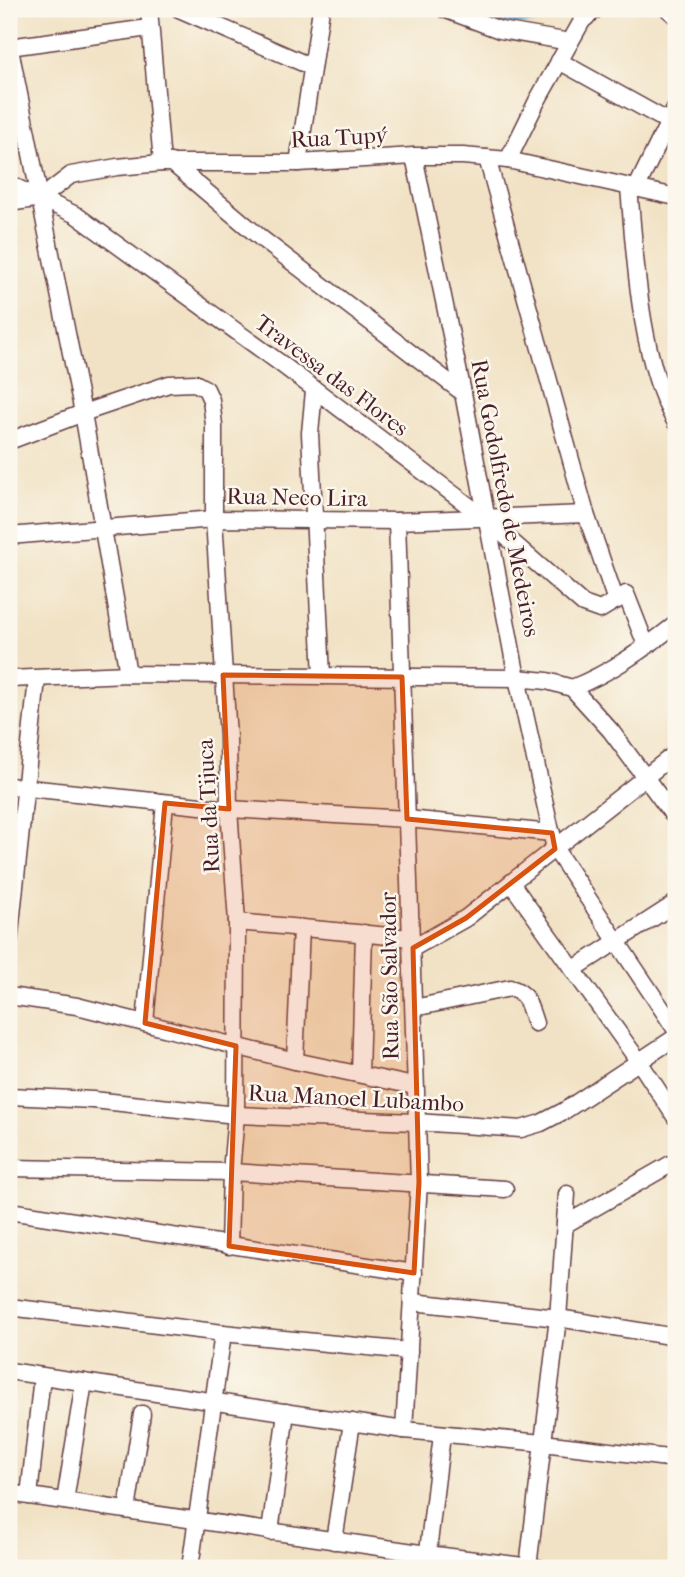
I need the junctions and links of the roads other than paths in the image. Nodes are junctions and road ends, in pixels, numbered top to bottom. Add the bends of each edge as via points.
1 (149, 9) edge
2 (179, 9) edge
3 (321, 9) edge
4 (443, 9) edge
5 (596, 9) edge
6 (668, 9) edge
7 (676, 16) edge
8 (149, 29) junction
9 (570, 42) junction
10 (9, 46) edge
11 (559, 61) junction
12 (312, 68) junction
13 (673, 115) edge
14 (9, 121) edge
15 (27, 127) junction
16 (414, 156) junction
17 (487, 158) junction
18 (508, 160) junction
19 (167, 162) junction
20 (298, 163) junction
21 (9, 184) edge
22 (633, 188) junction
23 (676, 197) edge
24 (41, 198) junction
25 (9, 203) edge
26 (314, 391) junction
27 (463, 393) junction
28 (671, 405) edge
29 (82, 413) junction
30 (676, 423) edge
31 (9, 441) edge
32 (586, 514) junction
33 (214, 519) junction
34 (316, 519) junction
35 (486, 519) junction
36 (397, 521) junction
37 (103, 529) junction
38 (9, 536) edge
39 (621, 598) junction
40 (676, 626) edge
41 (646, 645) junction
42 (128, 674) junction
43 (223, 675) junction
44 (322, 676) junction
45 (402, 677) junction
46 (517, 678) junction
47 (9, 679) edge
48 (37, 679) junction
49 (572, 688) junction
50 (676, 753) edge
51 (645, 777) junction
52 (17, 787) edge
53 (165, 803) junction
54 (229, 808) junction
55 (676, 819) edge
56 (407, 820) junction
57 (553, 841) junction
58 (12, 880) edge
59 (511, 883) junction
60 (676, 903) edge
61 (237, 922) junction
62 (301, 928) junction
63 (364, 933) junction
64 (9, 943) edge
65 (412, 943) junction
66 (617, 943) junction
67 (574, 969) junction
68 (9, 996) edge
69 (414, 1008) junction
70 (145, 1023) junction
71 (535, 1023) dead end
72 (676, 1030) edge
73 (676, 1037) edge
74 (236, 1046) junction
75 (295, 1061) junction
76 (640, 1063) junction
77 (360, 1074) junction
78 (414, 1086) junction
79 (9, 1096) edge
80 (236, 1115) junction
81 (676, 1118) edge
82 (416, 1122) junction
83 (676, 1161) edge
84 (9, 1168) edge
85 (231, 1172) junction
86 (419, 1182) junction
87 (505, 1189) dead end
88 (567, 1194) dead end
89 (9, 1211) edge
90 (566, 1224) junction
91 (229, 1246) junction
92 (415, 1273) junction
93 (413, 1302) junction
94 (9, 1307) edge
95 (558, 1318) junction
96 (223, 1333) junction
97 (676, 1337) edge
98 (409, 1350) junction
99 (9, 1371) edge
100 (41, 1376) junction
101 (84, 1382) junction
102 (215, 1401) junction
103 (286, 1412) junction
104 (142, 1414) dead end
105 (352, 1422) junction
106 (404, 1430) junction
107 (442, 1435) junction
108 (543, 1443) junction
109 (676, 1459) edge
110 (9, 1493) edge
111 (29, 1496) junction
112 (65, 1501) junction
113 (127, 1510) junction
114 (198, 1521) junction
115 (270, 1532) junction
116 (334, 1541) junction
117 (426, 1561) edge
118 (534, 1567) edge
119 (190, 1568) edge

1 - 8 street
2 - 12 street
3 - 12 street
4 - 9 street via 500,30
5 - 9 street via 582,21
6 - 7 street
8 - 10 street
8 - 19 street
9 - 11 street
10 - 15 street
11 - 13 street
11 - 18 street
12 - 20 street
13 - 22 street
14 - 15 street
15 - 24 street
16 - 17 street, Rua Tupý
16 - 20 street, Rua Tupý
16 - 27 street, Rua Godolfredo de Medeiros
17 - 18 street, Rua Tupý
17 - 32 street
18 - 22 street, Rua Tupý
19 - 20 street, Rua Tupý
19 - 24 street, Rua Tupý via 71,175
19 - 27 street
21 - 24 street, Travessa das Flores
22 - 23 street, Rua Tupý
22 - 28 street via 635,253 654,375
24 - 25 street, Rua Tupý
24 - 26 street, Travessa das Flores via 76,215
24 - 29 street
26 - 34 street via 310,433
26 - 35 street, Travessa das Flores
27 - 35 street, Rua Godolfredo de Medeiros
28 - 30 street
29 - 31 street
29 - 33 street, Rua da Tijuca via 169,384 195,383 206,389 214,425
29 - 37 street
32 - 35 street, Rua Neco Lira
32 - 39 street
33 - 34 street, Rua Neco Lira
33 - 37 street, Rua Neco Lira
33 - 43 street, Rua da Tijuca
34 - 36 street, Rua Neco Lira
34 - 44 street
35 - 36 street, Rua Neco Lira
35 - 39 street, Travessa das Flores via 583,604 600,610
35 - 46 street, Rua Godolfredo de Medeiros
36 - 45 street, Rua São Salvador
37 - 38 street, Rua Neco Lira
37 - 42 street
39 - 41 street
40 - 41 street
41 - 49 street
42 - 43 street
42 - 48 street
43 - 44 street
43 - 54 street, Rua da Tijuca
44 - 45 street
45 - 46 street
45 - 56 street, Rua São Salvador
46 - 49 street
46 - 57 street, Rua Godolfredo de Medeiros
47 - 48 street
48 - 52 street
49 - 51 street
50 - 51 street
51 - 55 street
51 - 57 street
52 - 53 street
52 - 58 street
53 - 54 street
53 - 70 street
54 - 56 street
54 - 61 street, Rua da Tijuca
56 - 57 street
56 - 65 street, Rua São Salvador
57 - 59 street
57 - 66 street
58 - 64 street
59 - 65 street via 466,918
59 - 67 street
60 - 66 street
61 - 62 street
61 - 74 street, Rua da Tijuca
62 - 63 street
62 - 75 street
63 - 65 street
63 - 77 street
65 - 69 street, Rua São Salvador
66 - 67 street
66 - 72 street
67 - 76 street
68 - 70 street
69 - 71 street via 510,988 526,997
69 - 78 street, Rua São Salvador
70 - 74 street
73 - 76 street, Rua Manoel Lubambo
74 - 75 street
74 - 80 street, Rua da Tijuca
75 - 77 street
76 - 81 street
76 - 82 street, Rua Manoel Lubambo via 564,1111 531,1126 511,1129
77 - 78 street
78 - 82 street, Rua São Salvador
79 - 80 street, Rua Manoel Lubambo
80 - 82 street, Rua Manoel Lubambo
80 - 85 street, Rua da Tijuca
82 - 86 street, Rua São Salvador
83 - 90 street
84 - 85 street
85 - 86 street
85 - 91 street, Rua da Tijuca
86 - 87 street
86 - 92 street, Rua São Salvador
88 - 90 street
89 - 91 street
90 - 95 street
91 - 92 street
92 - 93 street, Rua São Salvador
93 - 95 street
93 - 98 street, Rua São Salvador
94 - 96 street
95 - 97 street
95 - 108 street
96 - 98 street
96 - 102 street
98 - 106 street, Rua São Salvador
99 - 100 street
100 - 101 street
100 - 111 street
101 - 102 street
101 - 112 street
102 - 103 street
102 - 114 street
103 - 105 street
103 - 115 street
104 - 113 street
105 - 106 street
105 - 116 street
106 - 107 street
107 - 108 street
107 - 117 street
108 - 109 street
108 - 118 street
110 - 111 street
111 - 112 street
112 - 113 street
113 - 114 street
114 - 115 street
114 - 119 street
115 - 116 street
116 - 117 street
117 - 118 street

